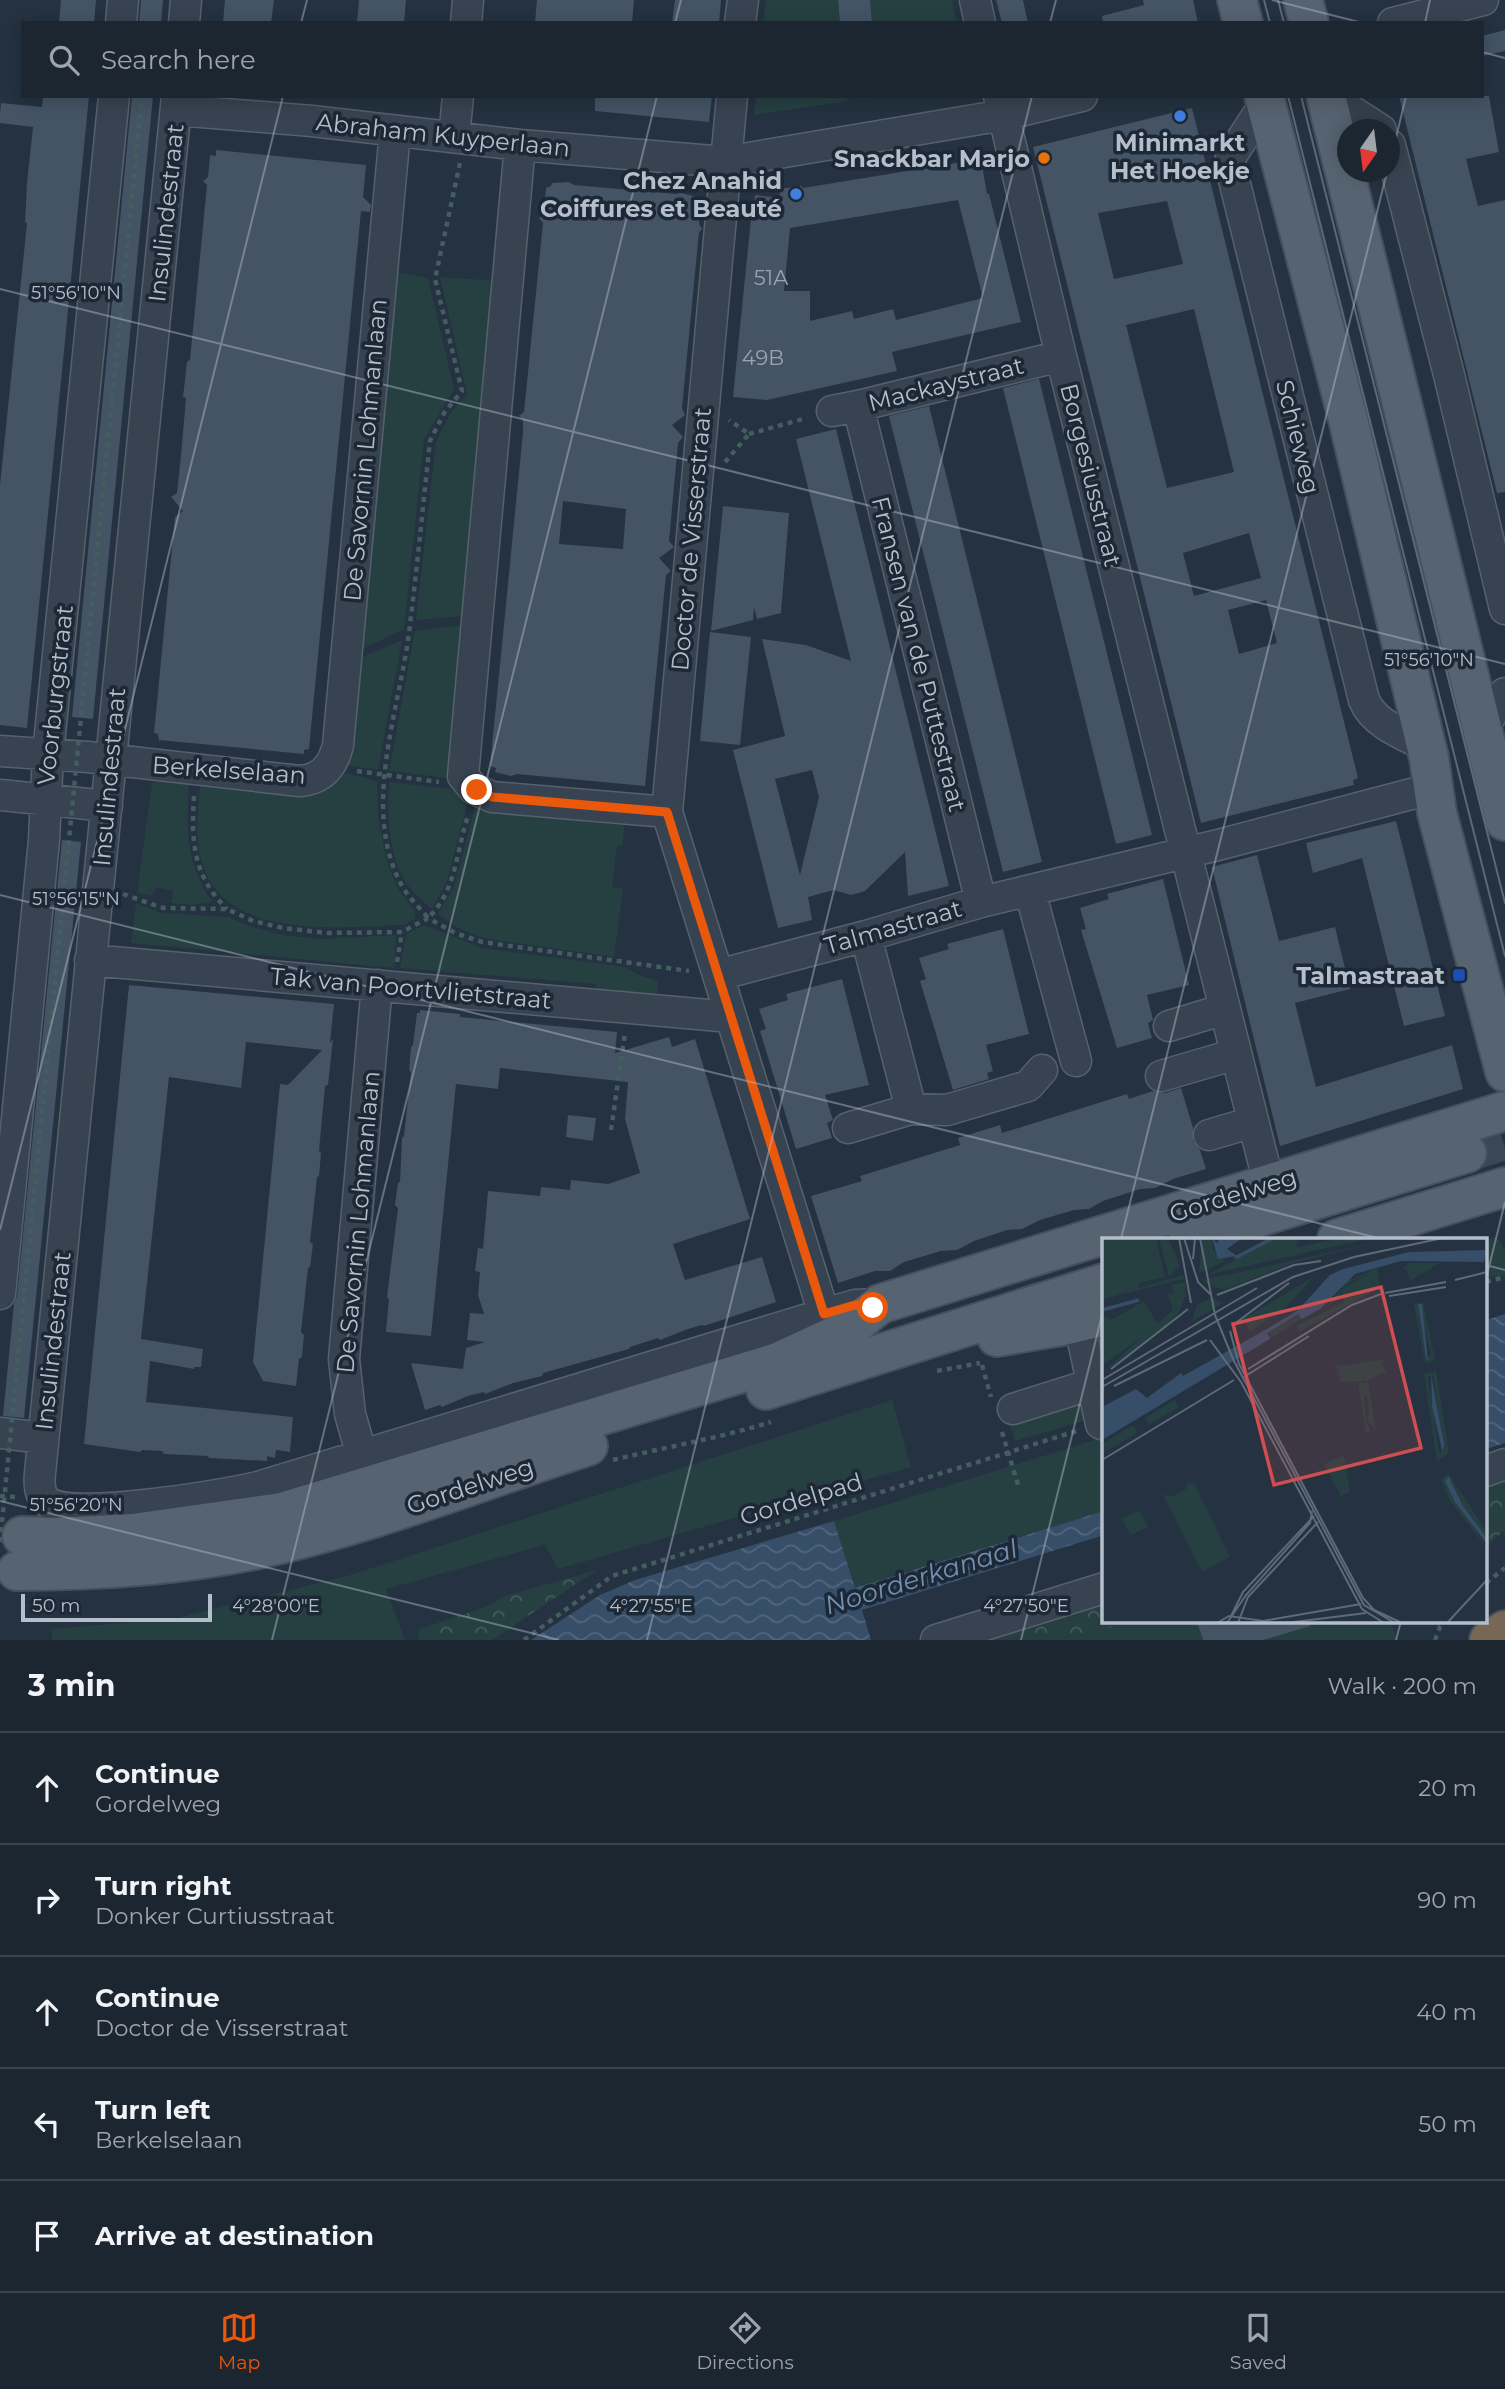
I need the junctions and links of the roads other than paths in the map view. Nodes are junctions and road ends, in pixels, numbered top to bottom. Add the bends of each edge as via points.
1 (123, 0) edge
2 (186, 0) edge
3 (468, 0) edge
4 (743, 0) edge
5 (975, 0) edge
6 (1237, 0) edge
7 (1303, 0) edge
8 (1483, 0) edge
9 (121, 21) edge
10 (184, 21) edge
11 (466, 21) edge
12 (740, 21) edge
13 (980, 21) edge
14 (1242, 21) edge
15 (1308, 21) edge
16 (1401, 21) edge
17 (114, 98) edge
18 (458, 98) edge
19 (732, 98) edge
20 (1066, 98) edge
21 (1327, 101) edge
22 (177, 103) edge
23 (1266, 104) edge
24 (1001, 106) edge
25 (1367, 119) edge
26 (395, 132) junction
27 (520, 145) junction
28 (457, 150) junction
29 (725, 162) junction
30 (1399, 182) edge
31 (1060, 356) junction
32 (845, 408) joint
33 (1505, 609) edge
34 (1494, 704) edge
35 (1424, 737) junction
36 (0, 751) edge
37 (48, 754) junction
38 (112, 760) junction
39 (329, 766) joint
40 (1499, 772) edge
41 (1422, 791) junction
42 (0, 795) edge
43 (44, 799) junction
44 (107, 806) junction
45 (667, 812) junction
46 (1505, 821) edge
47 (1186, 852) junction
48 (1030, 891) junction
49 (981, 902) junction
50 (866, 936) junction
51 (90, 960) junction
52 (718, 975) junction
53 (377, 985) junction
54 (1225, 1009) junction
55 (731, 1017) junction
56 (1169, 1026) dead end
57 (1236, 1054) junction
58 (1076, 1061) dead end
59 (1042, 1070) dead end
60 (1505, 1072) edge
61 (1161, 1076) dead end
62 (912, 1109) junction
63 (1505, 1111) edge
64 (1253, 1122) junction
65 (848, 1128) dead end
66 (1209, 1135) dead end
67 (1482, 1170) edge
68 (1269, 1184) junction
69 (1192, 1238) edge
70 (1250, 1238) edge
71 (1339, 1238) edge
72 (1102, 1266) edge
73 (1102, 1284) edge
74 (0, 1294) edge
75 (880, 1304) junction
76 (824, 1314) junction
77 (1091, 1319) edge
78 (911, 1343) junction
79 (778, 1362) junction
80 (1092, 1384) junction
81 (1002, 1412) road end
82 (1101, 1424) road end
83 (0, 1433) edge
84 (43, 1438) junction
85 (362, 1456) junction
86 (1505, 1464) edge
87 (1488, 1470) edge
88 (44, 1499) joint
89 (13, 1550) edge
90 (1102, 1589) edge
91 (1505, 1630) edge
92 (936, 1640) edge
93 (1489, 1640) edge

1 - 9 street
2 - 10 street
3 - 11 street
4 - 12 street
5 - 13 street
6 - 14 main road
7 - 15 main road
8 - 16 street
17 - 37 street, Voorburgstraat
18 - 28 street
19 - 29 street, Doctor de Visserstraat
20 - 24 street, Abraham Kuyperlaan
21 - 25 street
21 - 34 main road
22 - 26 street, Abraham Kuyperlaan
22 - 38 street, Insulindestraat
23 - 35 main road, Schieweg
23 - 35 street, Schieweg via 1231,156 1231,169 1364,700 1372,714 1405,736 1414,740
24 - 29 street, Abraham Kuyperlaan
24 - 31 street, Borgesiusstraat
26 - 28 street, Abraham Kuyperlaan
26 - 39 street, De Savornin Lohmanlaan via 338,745
27 - 28 street, Abraham Kuyperlaan
27 - 29 street, Abraham Kuyperlaan
27 - 45 street via 470,783 492,797
29 - 45 street, Doctor de Visserstraat
30 - 33 street
31 - 32 street, Mackaystraat
31 - 47 street, Borgesiusstraat
32 - 49 street, Fransen van de Puttestraat
34 - 40 main road
35 - 41 main road, Schieweg
36 - 37 street, Berkelselaan
37 - 38 street, Berkelselaan
37 - 43 street, Voorburgstraat
38 - 39 street, Berkelselaan via 300,781 317,777
38 - 44 street, Insulindestraat
40 - 46 main road
41 - 47 street, Talmastraat
41 - 60 main road, Schieweg via 1437,813
42 - 43 street
43 - 44 street
43 - 74 street, Voorburgstraat via 44,840
44 - 51 street, Insulindestraat
45 - 52 street, Doctor de Visserstraat
47 - 48 street, Talmastraat
47 - 54 street, Borgesiusstraat
48 - 49 street, Talmastraat
48 - 58 street
49 - 50 street, Talmastraat
50 - 52 street, Talmastraat
50 - 62 street
51 - 53 street, Tak van Poortvlietstraat
51 - 84 street, Insulindestraat
52 - 55 street, Doctor de Visserstraat
53 - 55 street, Tak van Poortvlietstraat
53 - 85 street, De Savornin Lohmanlaan via 344,1359 349,1414
54 - 56 street
54 - 57 street, Borgesiusstraat
55 - 76 street, Doctor de Visserstraat
57 - 61 street
57 - 64 street, Borgesiusstraat
59 - 62 street via 1028,1086 947,1110
62 - 65 street
63 - 68 main road, Gordelweg
64 - 66 street
64 - 68 street, Borgesiusstraat
67 - 69 main road, Gordelweg
67 - 70 main road, Gordelweg
67 - 71 main road
68 - 75 main road, Gordelweg
72 - 79 main road, Gordelweg via 819,1356
73 - 78 main road, Gordelweg
75 - 76 street, Gordelweg
75 - 79 main road, Gordelweg via 844,1332
76 - 85 street, Gordelweg
77 - 78 main road, Gordelweg via 931,1352
77 - 80 street
78 - 89 main road, Gordelweg via 419,1504 261,1548 129,1568
79 - 89 main road, Gordelweg via 282,1513 133,1533 56,1537
80 - 81 street
80 - 82 street
83 - 84 street
84 - 88 street, Insulindestraat via 39,1480
85 - 88 street, Gordelweg via 258,1488 172,1502 99,1508 63,1507
86 - 87 street
90 - 92 street
91 - 93 highway

